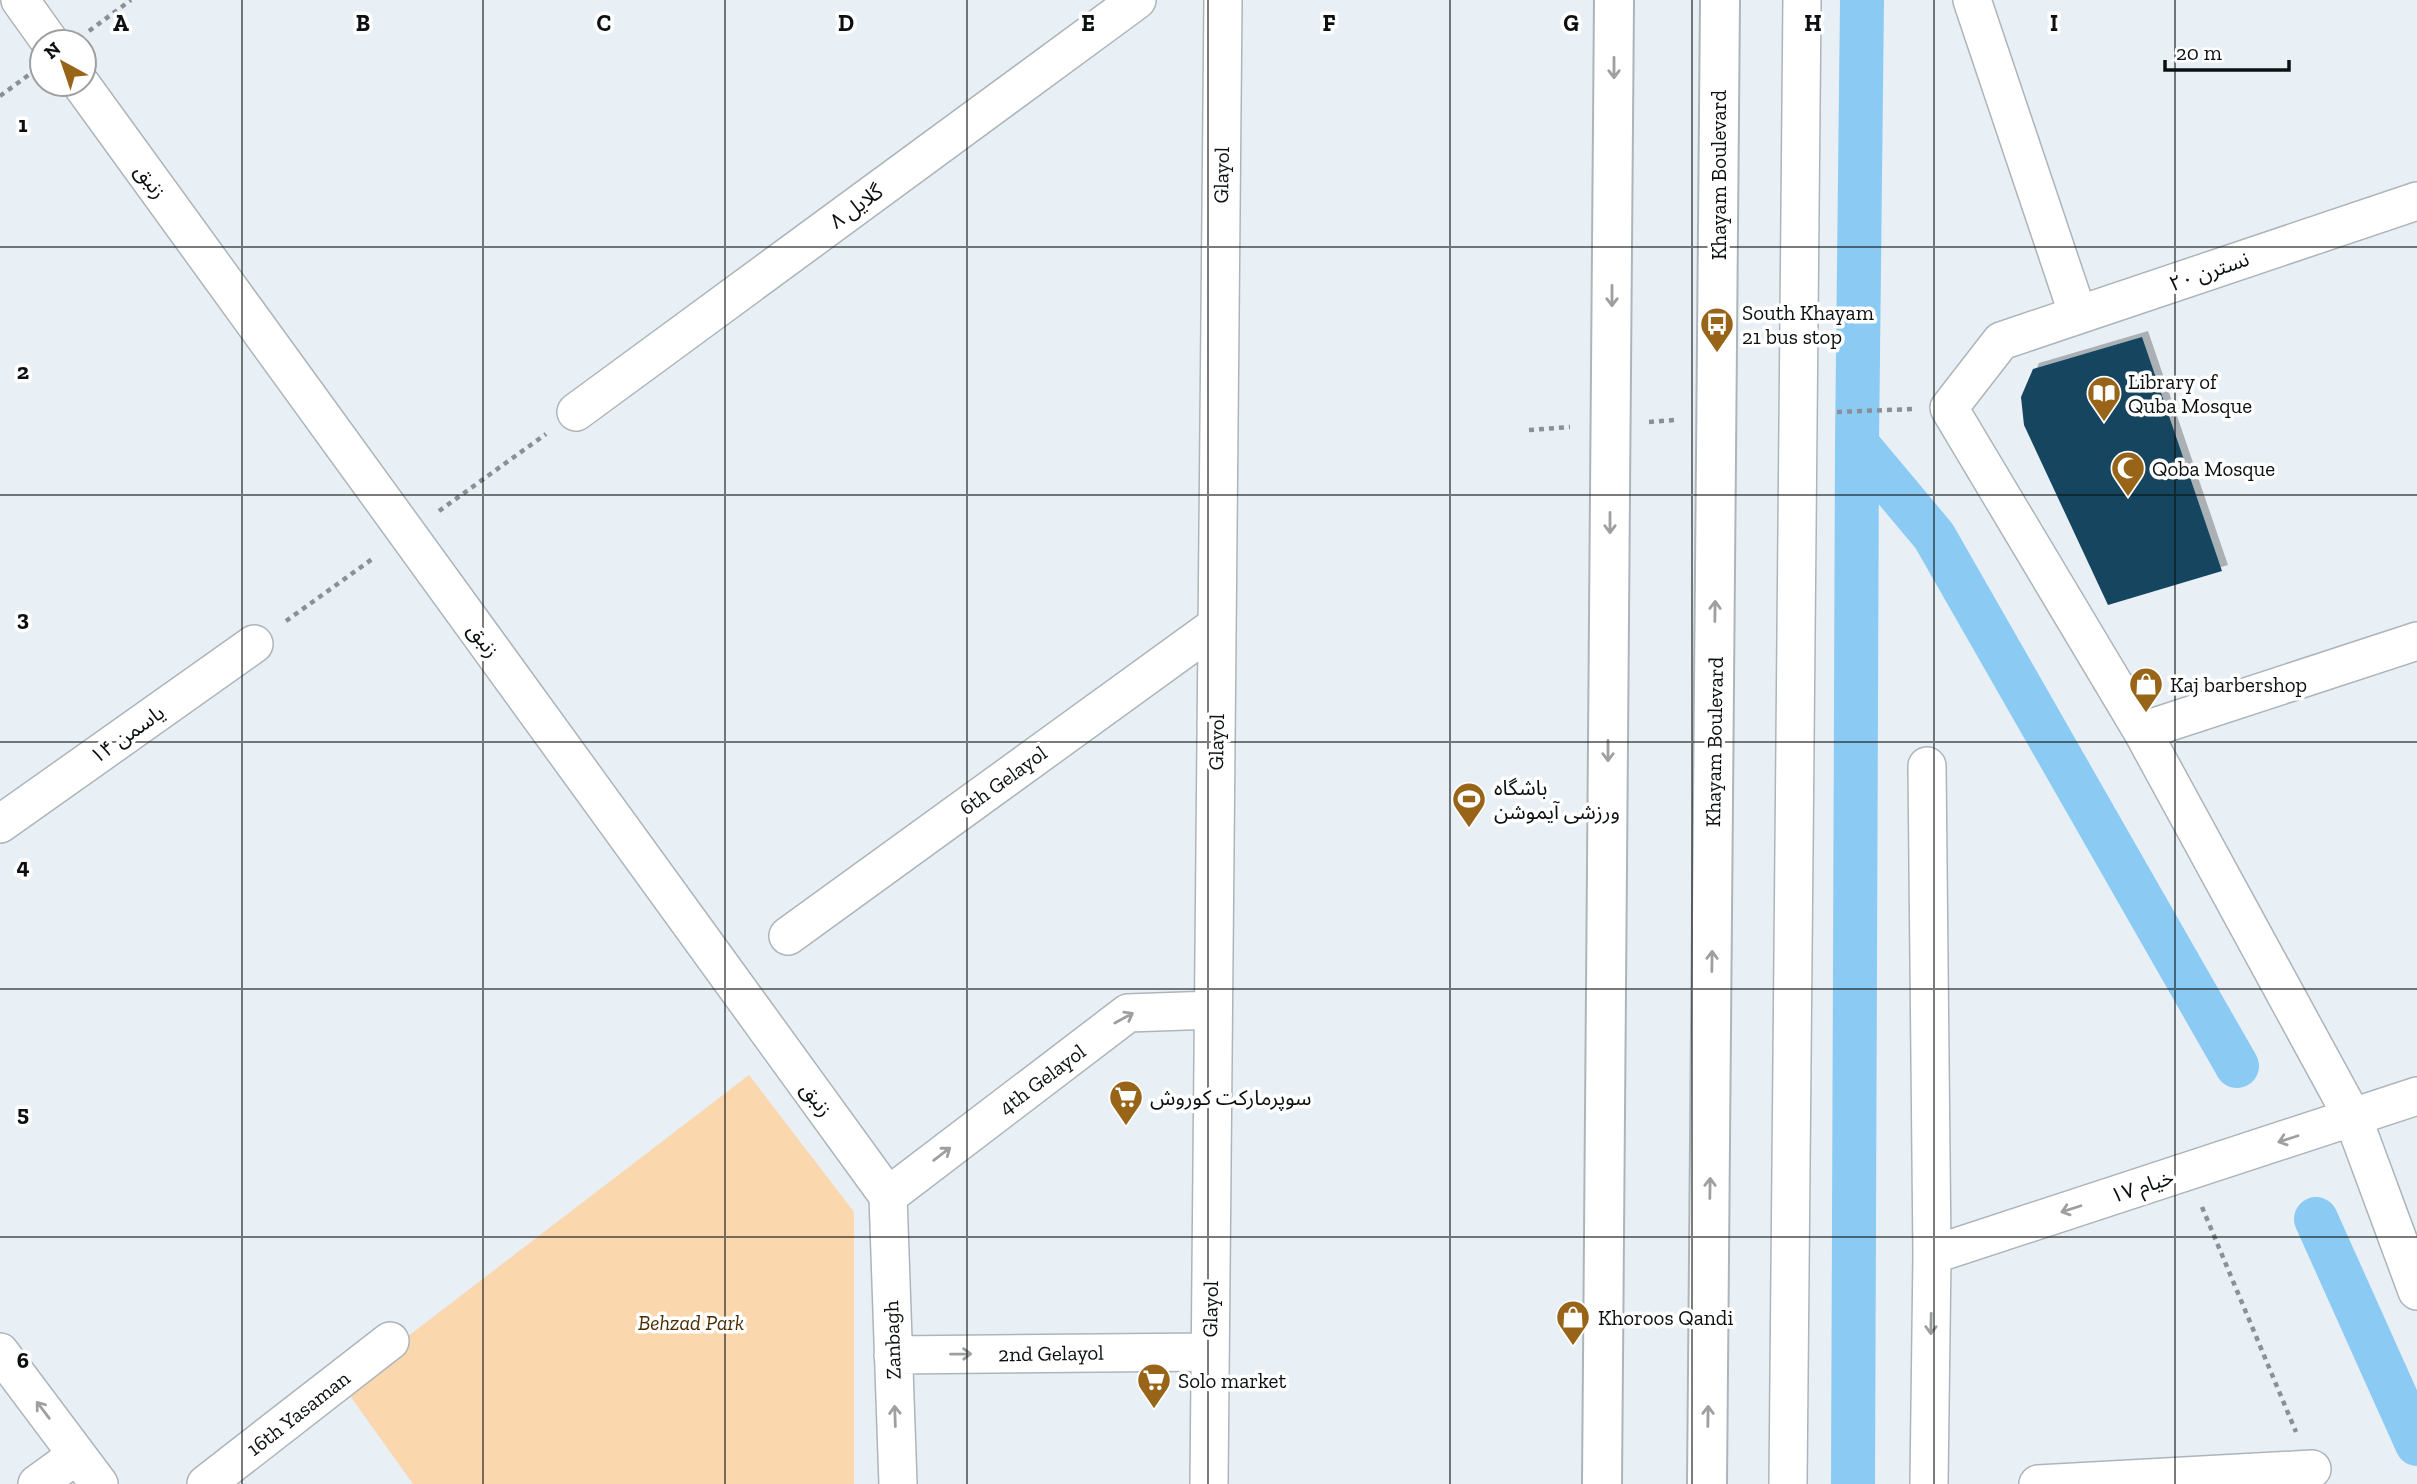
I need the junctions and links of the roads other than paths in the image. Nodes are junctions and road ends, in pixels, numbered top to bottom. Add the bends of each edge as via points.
1 (20, 0) edge
2 (1137, 0) edge
3 (1223, 0) edge
4 (1614, 0) edge
5 (1720, 0) edge
6 (1802, 0) edge
7 (1972, 0) edge
8 (55, 28) edge
9 (91, 98) edge
10 (2417, 201) edge
11 (2078, 315) junction
12 (576, 412) dead end
13 (1217, 625) junction
14 (2417, 641) edge
15 (254, 644) dead end
16 (2142, 731) junction
17 (1927, 766) dead end
18 (0, 824) edge
19 (788, 936) dead end
20 (1213, 1010) junction
21 (2417, 1096) edge
22 (2353, 1118) junction
23 (888, 1196) junction
24 (1932, 1255) junction
25 (2417, 1292) edge
26 (390, 1341) dead end
27 (0, 1352) edge
28 (1210, 1352) junction
29 (892, 1354) junction
30 (77, 1455) junction
31 (2312, 1469) road end
32 (37, 1484) edge
33 (99, 1484) edge
34 (206, 1484) edge
35 (898, 1484) edge
36 (1209, 1484) edge
37 (1602, 1484) edge
38 (1707, 1484) edge
39 (1788, 1484) edge
40 (1928, 1484) edge
41 (2038, 1484) edge

1 - 8 street
2 - 12 street, گلایل ۸
3 - 13 street, Glayol
4 -> 37 main road
38 -> 5 main road, Khayam Boulevard
6 - 39 street via 1803,413
7 - 11 street
9 - 23 street, زنبق
10 - 11 street, نسترن ۲۰
11 - 16 street, نسترن ۲۰ via 2001,341 1949,408
13 - 19 street, 6th Gelayol
13 - 20 street, Glayol
14 - 16 street
15 - 18 street, یاسمن ۱۴
16 - 22 street
17 - 24 street
23 -> 20 street, 4th Gelayol via 1128,1013
20 - 28 street, Glayol
21 - 22 street, خیام ۱۷
22 -> 24 street, خیام ۱۷
22 - 25 street
23 - 29 street, Zanbagh
24 -> 40 street
26 - 34 street, 16th Yasaman
30 -> 27 street
29 -> 28 street, 2nd Gelayol
28 - 36 street, Glayol
35 -> 29 street, Zanbagh
30 - 32 street
30 - 33 street
31 - 41 street

